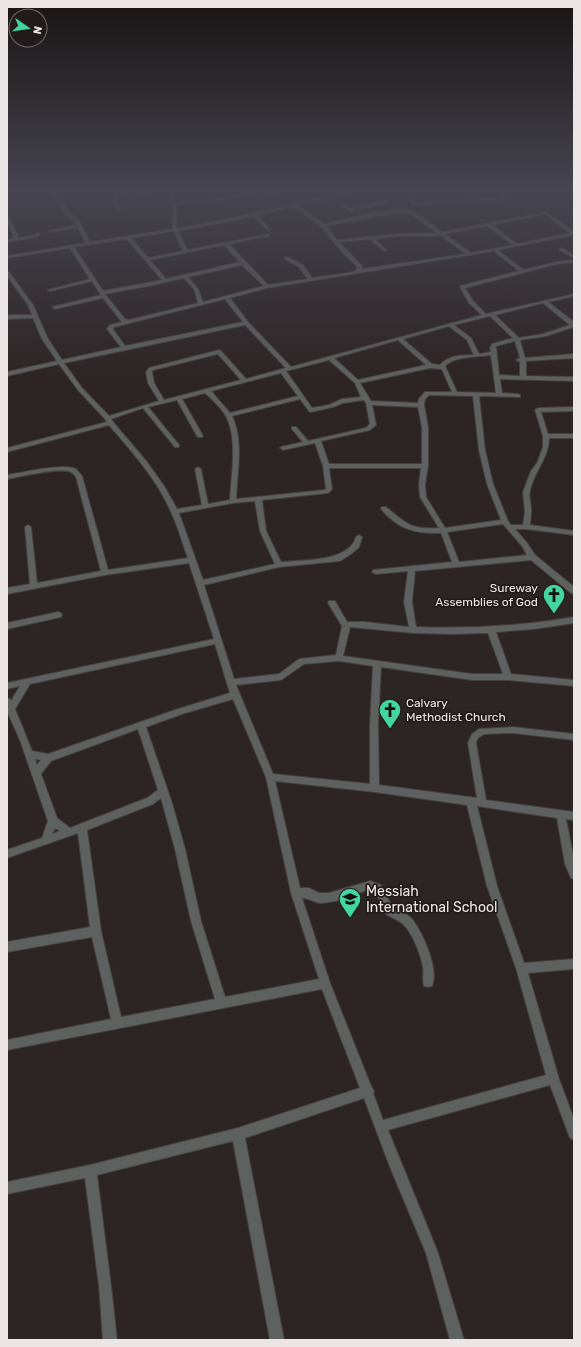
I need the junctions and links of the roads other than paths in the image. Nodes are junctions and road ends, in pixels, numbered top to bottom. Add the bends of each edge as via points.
1 (31, 253) edge
2 (75, 253) edge
3 (142, 253) edge
4 (176, 253) edge
5 (234, 253) edge
6 (347, 253) edge
7 (477, 253) edge
8 (500, 253) edge
9 (470, 254) joint
10 (7, 257) edge
11 (287, 258) dead end
12 (148, 259) junction
13 (574, 261) edge
14 (243, 263) junction
15 (359, 271) junction
16 (523, 272) junction
17 (7, 273) edge
18 (185, 276) junction
19 (310, 279) junction
20 (92, 280) junction
21 (165, 281) junction
22 (267, 287) junction
23 (50, 290) dead end
24 (103, 295) junction
25 (574, 295) edge
26 (227, 298) junction
27 (544, 301) junction
28 (201, 304) junction
29 (55, 307) dead end
30 (489, 315) junction
31 (35, 316) junction
32 (7, 317) edge
33 (127, 321) junction
34 (246, 323) junction
35 (450, 325) junction
36 (574, 325) edge
37 (400, 339) junction
38 (517, 339) junction
39 (124, 348) junction
40 (494, 353) junction
41 (476, 356) junction
42 (574, 356) edge
43 (330, 358) junction
44 (520, 360) junction
45 (61, 363) junction
46 (430, 366) junction
47 (442, 366) junction
48 (290, 369) junction
49 (282, 370) junction
50 (7, 374) edge
51 (497, 377) junction
52 (523, 378) junction
53 (574, 379) edge
54 (246, 381) junction
55 (358, 382) junction
56 (207, 391) junction
57 (455, 393) junction
58 (476, 394) junction
59 (499, 395) junction
60 (518, 396) dead end
61 (302, 397) junction
62 (179, 398) junction
63 (367, 401) junction
64 (162, 402) junction
65 (421, 405) junction
66 (145, 407) junction
67 (574, 409) edge
68 (228, 415) junction
69 (109, 420) junction
70 (294, 428) dead end
71 (200, 436) dead end
72 (546, 436) junction
73 (574, 436) edge
74 (318, 441) junction
75 (306, 442) junction
76 (177, 446) dead end
77 (283, 448) dead end
78 (7, 450) edge
79 (326, 466) junction
80 (425, 466) junction
81 (198, 468) dead end
82 (7, 478) edge
83 (258, 498) junction
84 (233, 501) junction
85 (205, 505) junction
86 (384, 508) dead end
87 (175, 512) junction
88 (507, 524) junction
89 (28, 527) dead end
90 (526, 527) junction
91 (443, 530) junction
92 (574, 532) edge
93 (359, 537) dead end
94 (532, 557) junction
95 (191, 560) junction
96 (456, 563) junction
97 (279, 565) junction
98 (412, 569) junction
99 (376, 572) dead end
100 (105, 573) junction
101 (200, 583) junction
102 (34, 586) junction
103 (573, 589) edge
104 (7, 591) edge
105 (332, 603) dead end
106 (58, 615) dead end
107 (574, 620) edge
108 (7, 626) edge
109 (346, 626) junction
110 (413, 630) junction
111 (491, 630) junction
112 (217, 641) junction
113 (339, 658) junction
114 (377, 663) junction
115 (508, 677) junction
116 (27, 682) junction
117 (230, 682) junction
118 (574, 683) edge
119 (7, 686) edge
120 (235, 695) junction
121 (9, 705) edge
122 (141, 725) junction
123 (574, 736) edge
124 (28, 754) junction
125 (48, 758) junction
126 (36, 773) junction
127 (270, 777) junction
128 (375, 788) junction
129 (163, 792) junction
130 (150, 801) junction
131 (471, 801) junction
132 (482, 803) junction
133 (167, 804) junction
134 (562, 815) junction
135 (574, 816) edge
136 (53, 820) junction
137 (82, 828) junction
138 (68, 832) junction
139 (45, 841) junction
140 (7, 854) edge
141 (574, 875) edge
142 (296, 893) junction
143 (96, 931) junction
144 (7, 947) edge
145 (574, 964) edge
146 (521, 968) junction
147 (428, 982) dead end
148 (325, 983) junction
149 (221, 1003) junction
150 (117, 1024) junction
151 (7, 1045) edge
152 (554, 1080) junction
153 (368, 1091) junction
154 (381, 1126) junction
155 (238, 1134) junction
156 (574, 1134) edge
157 (90, 1171) junction
158 (7, 1188) edge
159 (110, 1340) edge
160 (276, 1340) edge
161 (457, 1340) edge

1 - 10 street
2 - 20 street
3 - 12 street
4 - 12 street
5 - 14 street
6 - 15 street via 360,267
7 - 9 street
8 - 16 street
9 - 15 street
11 - 19 street via 301,266
12 - 21 street
13 - 16 street
14 - 18 street
14 - 22 street
15 - 19 street
16 - 30 street via 462,287 471,302
17 - 31 street
18 - 21 street
18 - 28 street via 196,289
19 - 22 street
20 - 23 street
20 - 24 street
21 - 24 street
22 - 26 street
24 - 29 street
24 - 33 street via 124,321
25 - 27 street
26 - 28 street
26 - 34 street
27 - 30 street
27 - 36 street
28 - 33 street
30 - 35 street
30 - 38 street
31 - 32 street
31 - 45 street via 45,339
33 - 39 street via 110,329
34 - 39 street
34 - 48 street
35 - 37 street
35 - 41 street via 468,339
36 - 38 street via 544,335
37 - 43 street
37 - 46 street
38 - 40 street via 494,345
38 - 44 street
39 - 45 street
40 - 41 street
40 - 51 street
41 - 47 street via 449,359
42 - 44 street
43 - 48 street
43 - 55 street
44 - 52 street
45 - 50 street
45 - 69 street via 80,389
46 - 47 street
46 - 55 street
47 - 57 street
48 - 49 street
49 - 54 street
49 - 61 street
51 - 52 street
51 - 59 street
52 - 53 street
54 - 56 street
54 - 64 street via 219,352 151,369 151,383
55 - 63 street
56 - 62 street
56 - 68 street
57 - 58 street
57 - 65 street via 427,394
58 - 59 street
58 - 88 street via 483,457 490,484
59 - 60 street
61 - 63 street via 308,408 315,410 342,402
61 - 68 street
62 - 64 street
62 - 71 street
63 - 65 street
63 - 74 street via 373,425 371,427
64 - 66 street
65 - 80 street via 425,427
66 - 69 street
66 - 76 street
67 - 72 street via 538,410
68 - 84 street via 236,455
69 - 78 street
69 - 87 street via 145,463
70 - 75 street
72 - 73 street
72 - 90 street via 543,456 526,492
74 - 75 street
74 - 79 street
75 - 77 street
79 - 80 street
79 - 83 street via 329,489 326,492
80 - 91 street via 423,497
81 - 85 street
82 - 100 street via 60,470 76,472 87,503
83 - 84 street
83 - 97 street via 263,531
84 - 85 street
85 - 87 street
86 - 91 street via 402,524 414,530
87 - 95 street
88 - 90 street
88 - 91 street
88 - 94 street
89 - 102 street
90 - 92 street
91 - 96 street
93 - 97 street via 357,545 337,559
94 - 96 street
94 - 103 street
95 - 100 street
95 - 101 street
96 - 98 street
97 - 101 street
98 - 99 street
98 - 110 street via 408,602
100 - 102 street
101 - 112 street
102 - 104 street
105 - 109 street
106 - 108 street
107 - 111 street
109 - 110 street via 354,624
109 - 113 street
110 - 111 street
111 - 115 street
112 - 116 street
112 - 117 street
113 - 114 street
113 - 117 street via 302,661 281,677
114 - 115 street via 472,677
114 - 128 street via 374,725
115 - 118 street
116 - 119 street
116 - 121 street
117 - 120 street
120 - 122 street
120 - 127 street
121 - 124 street
122 - 125 street
122 - 129 street
123 - 132 street via 513,730 482,731 475,736 472,743
124 - 125 street
124 - 126 street
125 - 126 street
126 - 136 street
127 - 128 street
127 - 142 street
128 - 131 street
129 - 130 street
129 - 133 street
130 - 133 street
130 - 137 street
131 - 132 street
131 - 146 street via 492,886
132 - 134 street
133 - 149 street via 196,921
134 - 135 street
134 - 141 street
136 - 138 street
136 - 139 street
137 - 138 street
137 - 143 street
138 - 139 street
139 - 140 street
142 - 147 street via 329,898 364,886 378,888 390,912 408,922 419,940 428,967
142 - 148 street
143 - 144 street
143 - 150 street
145 - 146 street
146 - 152 street
148 - 149 street
148 - 153 street
149 - 150 street
150 - 151 street
152 - 154 street
152 - 156 street
153 - 154 street
153 - 155 street
154 - 161 street via 432,1253
155 - 157 street
155 - 160 street
157 - 158 street
157 - 159 street

